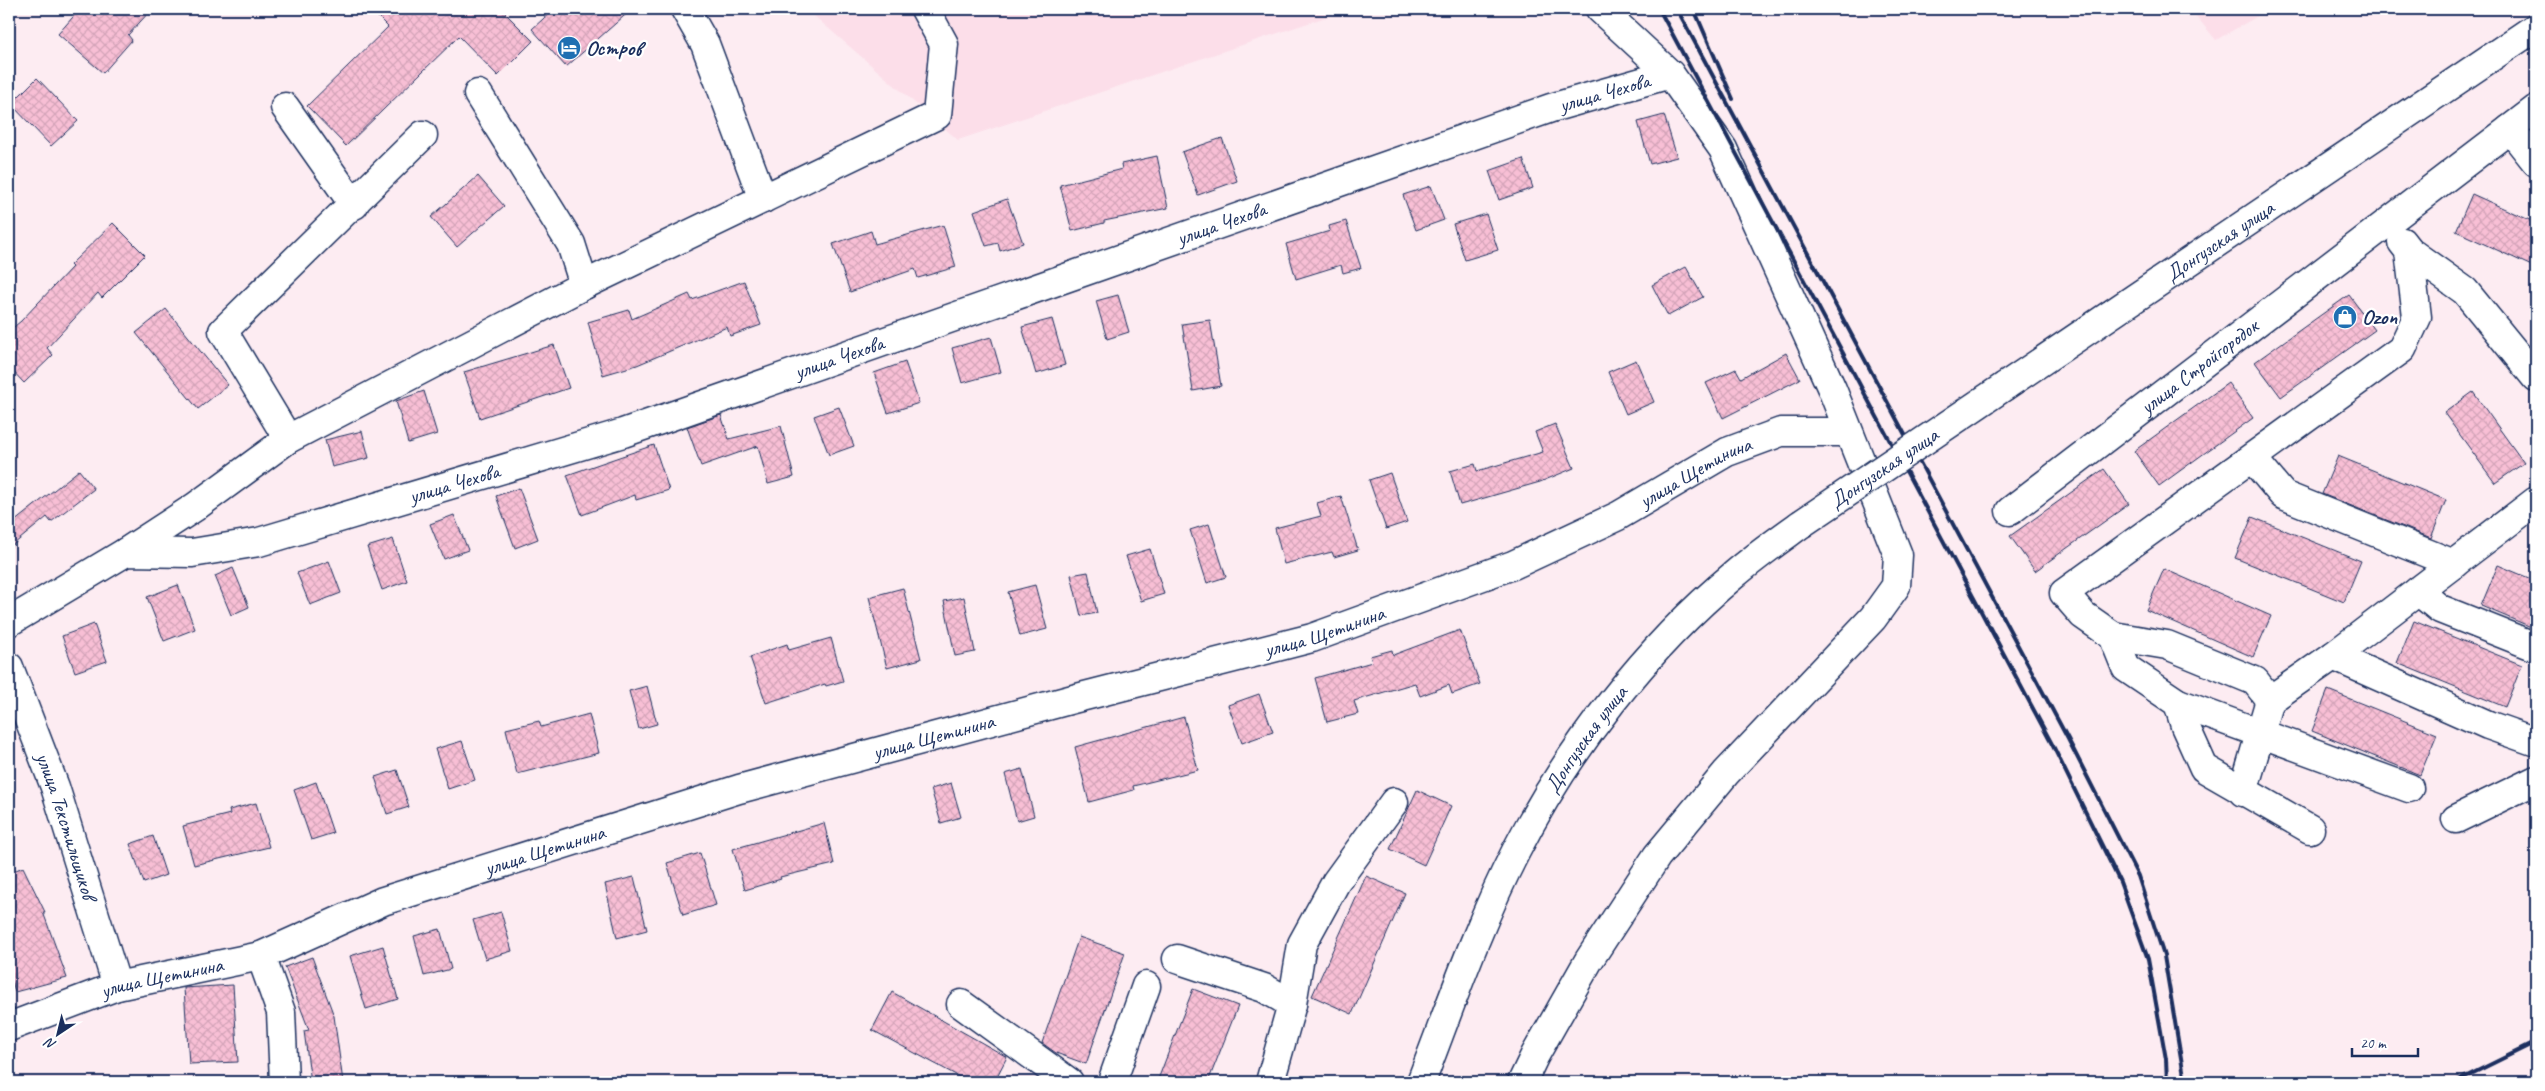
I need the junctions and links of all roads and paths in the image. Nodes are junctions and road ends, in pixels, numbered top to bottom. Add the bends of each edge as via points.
1 (686, 9) edge
2 (925, 9) edge
3 (1600, 9) edge
4 (2536, 27) edge
5 (1670, 74) junction
6 (478, 94) dead end
7 (285, 107) dead end
8 (2536, 109) edge
9 (2510, 129) junction
10 (423, 135) dead end
11 (2536, 162) edge
12 (763, 199) junction
13 (354, 205) junction
14 (2388, 223) junction
15 (2408, 251) junction
16 (584, 285) junction
17 (2536, 378) edge
18 (1848, 432) junction
19 (288, 439) junction
20 (2253, 459) junction
21 (2536, 501) edge
22 (2010, 510) dead end
23 (126, 552) junction
24 (2454, 564) junction
25 (2418, 591) junction
26 (9, 622) edge
27 (2113, 636) junction
28 (2536, 647) edge
29 (2333, 656) junction
30 (9, 667) edge
31 (2270, 700) junction
32 (2178, 703) junction
33 (2260, 733) junction
34 (2536, 742) edge
35 (2536, 780) edge
36 (2409, 788) dead end
37 (2243, 792) junction
38 (1394, 802) dead end
39 (2456, 819) dead end
40 (2310, 829) dead end
41 (261, 956) junction
42 (1176, 958) dead end
43 (117, 986) junction
44 (1146, 986) dead end
45 (960, 1004) dead end
46 (1292, 1004) junction
47 (9, 1027) edge
48 (284, 1082) edge
49 (1069, 1082) edge
50 (1112, 1082) edge
51 (1270, 1082) edge
52 (1421, 1082) edge
53 (1522, 1082) edge

1 - 12 main road via 705,44
2 - 12 main road via 944,44 937,115
3 - 5 main road
4 - 52 main road, Донгузская улица, bridge via 1801,524 1734,574 1672,633 1613,700 1566,766 1516,850 1477,936
5 - 18 main road via 1723,149 1832,389
5 - 23 main road, улица Чехова via 1551,108 623,433 258,542 192,553
6 - 16 main road via 571,244
7 - 13 main road
8 - 9 main road, улица Стройгородок
9 - 11 main road
9 - 14 main road, улица Стройгородок
10 - 13 main road
12 - 16 main road
13 - 19 main road via 224,331
14 - 15 main road
14 - 22 main road, улица Стройгородок
15 - 17 main road via 2465,291
15 - 20 main road via 2416,317 2402,350
16 - 19 main road
18 - 41 main road, улица Щетинина via 1781,432 1727,452 1618,516 1513,566 1312,638 739,789 383,901
18 - 53 main road via 1898,555 1896,586 1873,618 1726,773 1657,856 1589,960
19 - 23 main road
20 - 24 main road via 2283,495
20 - 27 main road via 2064,593 2083,614
21 - 24 main road
23 - 26 main road
24 - 25 main road
25 - 28 main road via 2440,609
25 - 29 main road
27 - 31 main road via 2167,645 2194,656 2254,681
27 - 32 main road via 2126,668
29 - 31 main road
29 - 34 main road via 2488,725
30 - 43 main road, улица Текстильщиков via 55,787
31 - 33 main road
32 - 33 main road
32 - 37 main road via 2204,768
33 - 36 main road
33 - 37 main road
35 - 39 main road
37 - 40 main road
38 - 46 main road via 1336,882 1302,944
41 - 43 main road, улица Щетинина
41 - 48 main road via 281,1012
42 - 46 main road via 1264,988
43 - 47 main road, улица Щетинина
44 - 50 main road
45 - 49 main road
46 - 51 main road

